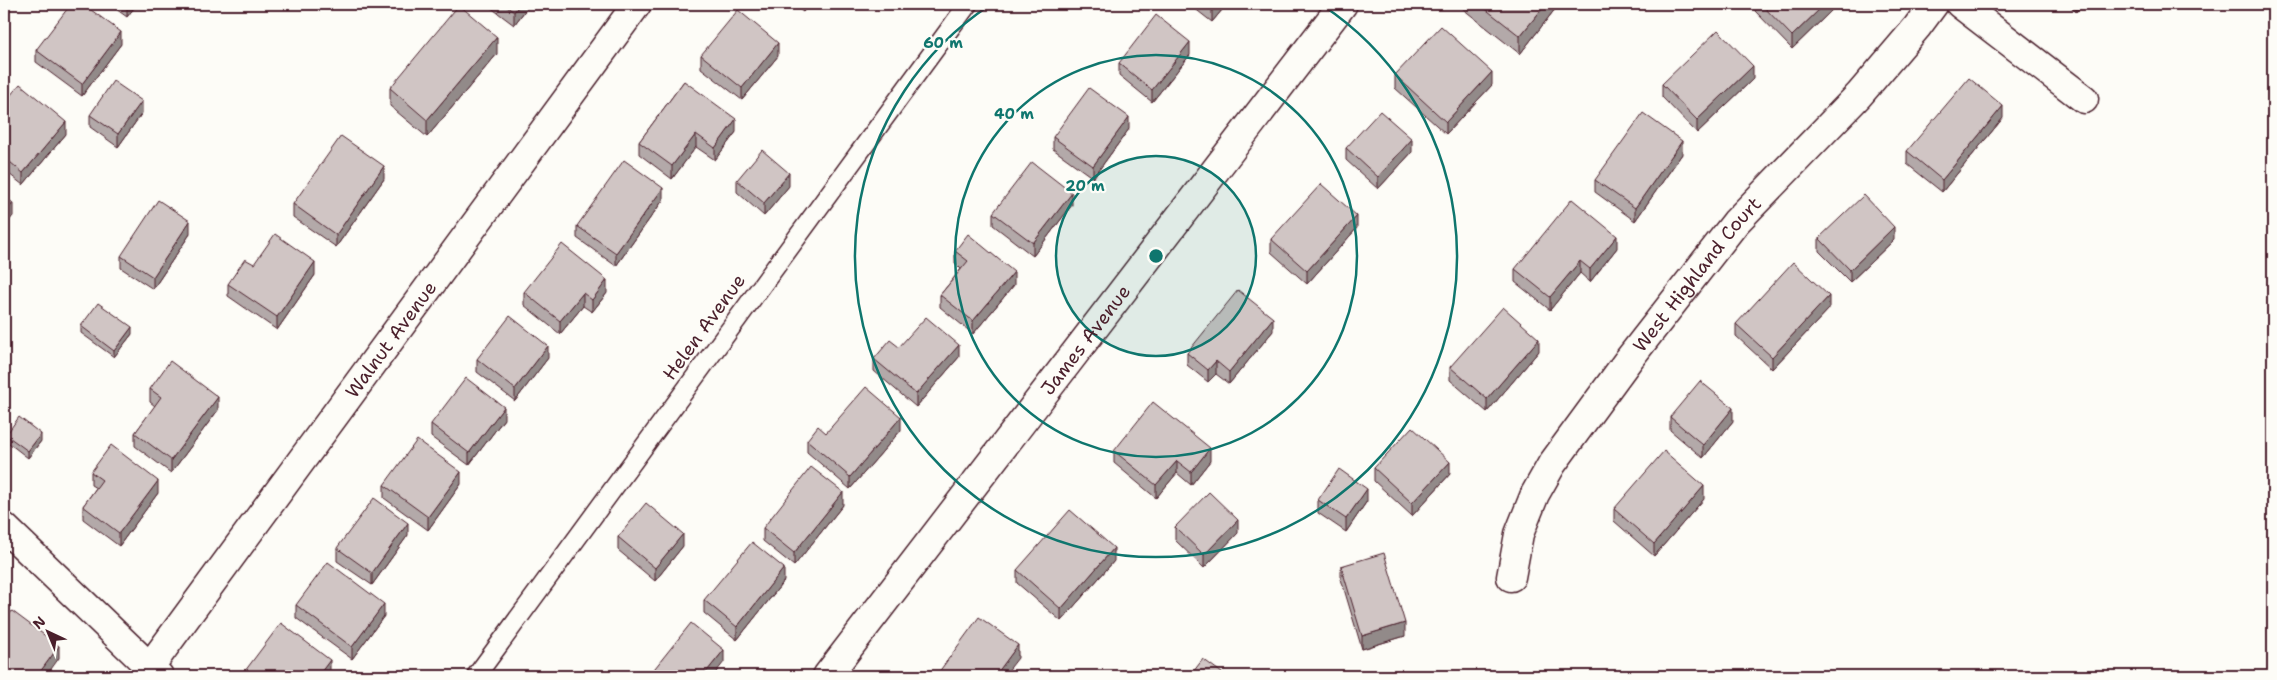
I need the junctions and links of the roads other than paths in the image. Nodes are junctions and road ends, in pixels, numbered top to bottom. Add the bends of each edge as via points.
1 (636, 4) edge
2 (968, 4) edge
3 (1343, 4) edge
4 (1934, 4) edge
5 (1960, 4) edge
6 (2084, 98) dead end
7 (4, 527) edge
8 (1511, 578) dead end
9 (151, 673) edge
10 (476, 676) edge
11 (827, 676) edge

1 - 9 street, Walnut Avenue
2 - 10 lane, Helen Avenue
3 - 11 street, James Avenue
4 - 8 street, West Highland Court via 1859,95 1736,222 1629,359 1552,464 1534,494 1519,534
5 - 6 street
7 - 9 street

